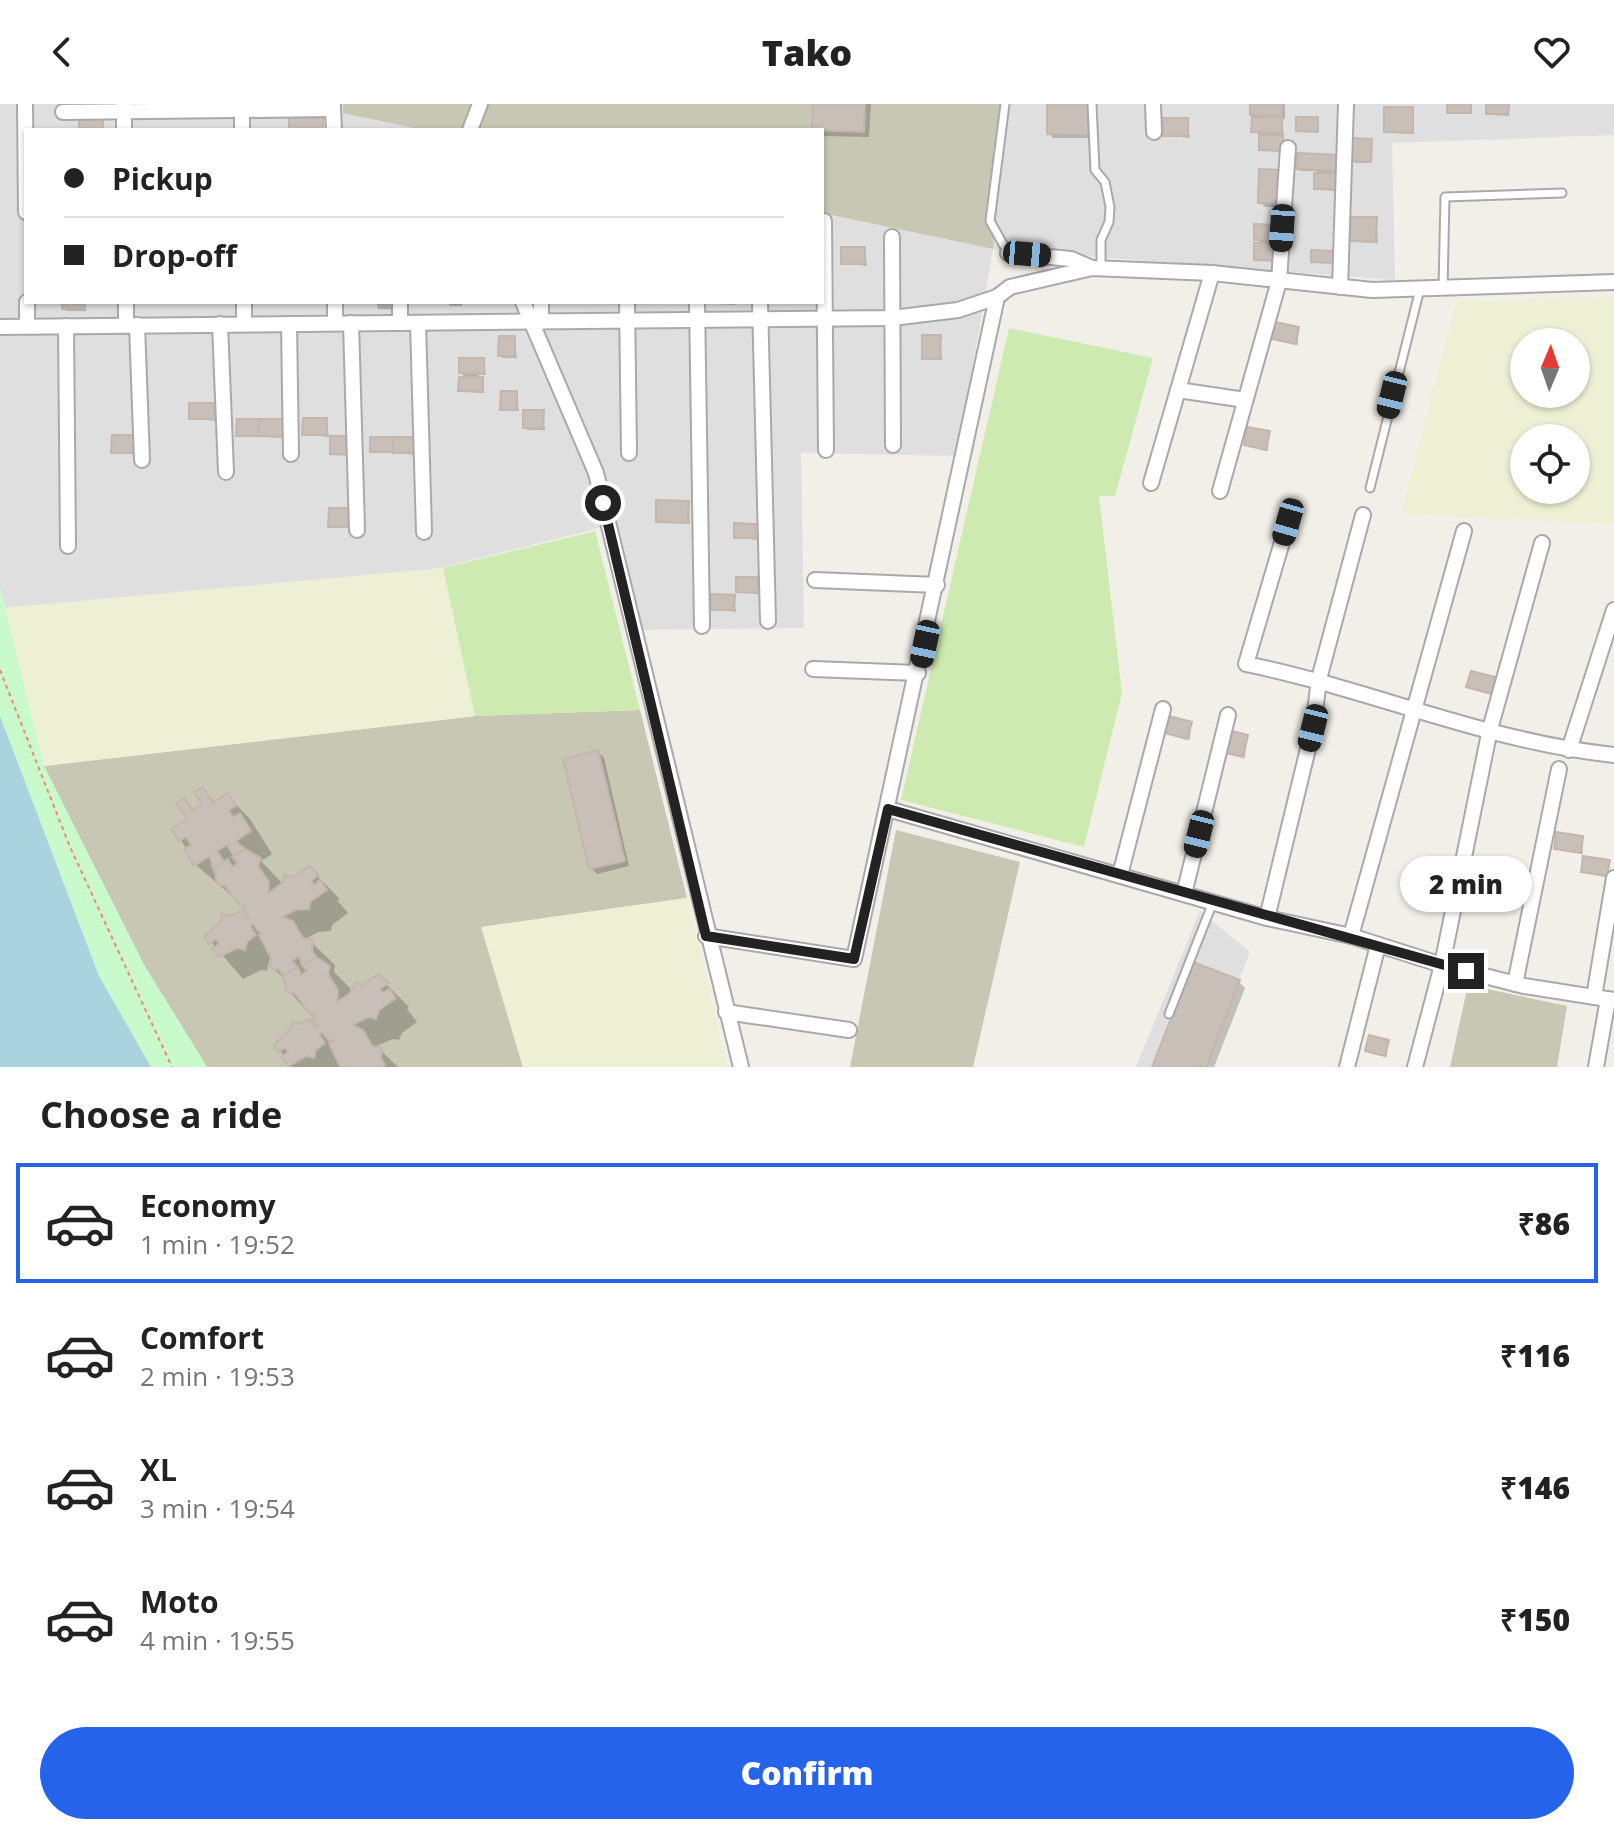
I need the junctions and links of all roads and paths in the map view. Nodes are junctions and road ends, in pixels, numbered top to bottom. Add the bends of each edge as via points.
1 (25, 104) edge
2 (480, 104) edge
3 (1005, 104) edge
4 (1092, 104) edge
5 (1153, 104) edge
6 (1346, 104) edge
7 (179, 107) edge
8 (242, 107) edge
9 (333, 107) edge
10 (124, 108) edge
11 (63, 112) dead end
12 (25, 128) edge
13 (242, 128) edge
14 (334, 128) edge
15 (471, 128) edge
16 (1154, 132) dead end
17 (1288, 148) dead end
18 (1562, 193) dead end
19 (824, 221) dead end
20 (892, 237) dead end
21 (1008, 253) joint
22 (1097, 269) junction
23 (1212, 273) junction
24 (1279, 281) junction
25 (1614, 282) edge
26 (1340, 287) junction
27 (1420, 289) junction
28 (1443, 289) junction
29 (997, 297) junction
30 (27, 304) edge
31 (126, 304) edge
32 (244, 304) edge
33 (335, 304) edge
34 (400, 304) edge
35 (524, 304) edge
36 (540, 304) edge
37 (627, 304) edge
38 (697, 304) edge
39 (760, 304) edge
40 (892, 318) junction
41 (825, 319) junction
42 (697, 320) junction
43 (760, 320) junction
44 (627, 321) junction
45 (536, 322) junction
46 (335, 323) junction
47 (351, 323) junction
48 (400, 323) junction
49 (418, 323) junction
50 (220, 324) junction
51 (244, 324) junction
52 (289, 324) junction
53 (131, 325) junction
54 (27, 326) junction
55 (66, 326) junction
56 (0, 327) edge
57 (1178, 390) junction
58 (1245, 400) junction
59 (893, 445) dead end
60 (826, 450) dead end
61 (629, 453) dead end
62 (291, 454) dead end
63 (142, 460) dead end
64 (226, 472) dead end
65 (1151, 483) dead end
66 (1370, 488) dead end
67 (1220, 491) dead end
68 (1363, 515) dead end
69 (1288, 522) dead end
70 (357, 530) dead end
71 (1464, 531) dead end
72 (424, 532) dead end
73 (1542, 543) dead end
74 (68, 546) dead end
75 (815, 580) dead end
76 (937, 585) junction
77 (1614, 610) edge
78 (768, 621) dead end
79 (702, 626) dead end
80 (813, 669) dead end
81 (0, 670) edge
82 (918, 673) junction
83 (1319, 679) junction
84 (1412, 708) junction
85 (1163, 709) dead end
86 (1228, 715) dead end
87 (1490, 729) junction
88 (1569, 750) junction
89 (1614, 755) edge
90 (1559, 769) dead end
91 (888, 809) junction
92 (1120, 875) junction
93 (1614, 878) edge
94 (1184, 894) junction
95 (1213, 902) junction
96 (1267, 918) junction
97 (706, 936) junction
98 (1351, 936) junction
99 (1378, 945) junction
100 (1442, 965) junction
101 (1515, 984) junction
102 (1605, 999) edge
103 (726, 1012) junction
104 (1169, 1014) dead end
105 (849, 1030) dead end
106 (172, 1067) edge
107 (741, 1067) edge
108 (1347, 1067) edge
109 (1415, 1067) edge
110 (1596, 1067) edge

1 - 12 street
2 - 15 street
3 - 21 lane via 990,221
4 - 22 lane via 1095,170 1105,182 1110,207
5 - 16 street
6 - 26 street
7 - 8 street
7 - 10 street
8 - 9 street
8 - 13 street
9 - 14 street
10 - 11 street
17 - 24 street
18 - 28 lane via 1445,197
19 - 41 street
20 - 40 street
21 - 22 street via 1071,259
22 - 23 street
22 - 29 street via 1019,284
23 - 24 street
23 - 57 street
24 - 26 street
24 - 58 street
25 - 28 street
26 - 27 street
27 - 28 street
27 - 66 lane
29 - 40 street via 958,310
29 - 76 street
30 - 54 street
31 - 53 street
32 - 51 street
33 - 46 street
34 - 48 street
35 - 45 street
36 - 45 street
37 - 44 street
38 - 42 street
39 - 43 street
40 - 41 street
40 - 59 street
41 - 43 street
41 - 60 street
42 - 43 street
42 - 44 street
42 - 79 street
43 - 78 street
44 - 45 street
44 - 61 street
45 - 49 street
45 - 97 street via 596,473
46 - 47 street
46 - 52 street
47 - 48 street
47 - 70 street
48 - 49 street
49 - 72 street
50 - 51 street
50 - 53 street
50 - 64 street
51 - 52 street
52 - 62 street
53 - 55 street
53 - 63 street
54 - 55 street
54 - 56 street
55 - 74 street
57 - 58 street
57 - 65 street
58 - 67 street
68 - 83 street
69 - 83 street via 1246,664
71 - 84 street
73 - 87 street
75 - 76 street
76 - 82 street
77 - 88 street
80 - 82 street
81 - 106 path via 70,847
82 - 91 street
83 - 84 street
83 - 96 street via 1313,728
84 - 87 street
84 - 98 street
85 - 92 street
86 - 94 street
87 - 88 street
87 - 100 street
88 - 89 street
90 - 101 street
91 - 92 street
91 - 97 street via 854,959
92 - 94 street
93 - 102 street
94 - 95 street
95 - 96 street
95 - 104 lane
96 - 98 street
97 - 103 street
98 - 99 street
99 - 100 street
99 - 108 street
100 - 101 street
100 - 109 street
101 - 102 street
102 - 110 street
103 - 105 street
103 - 107 street

